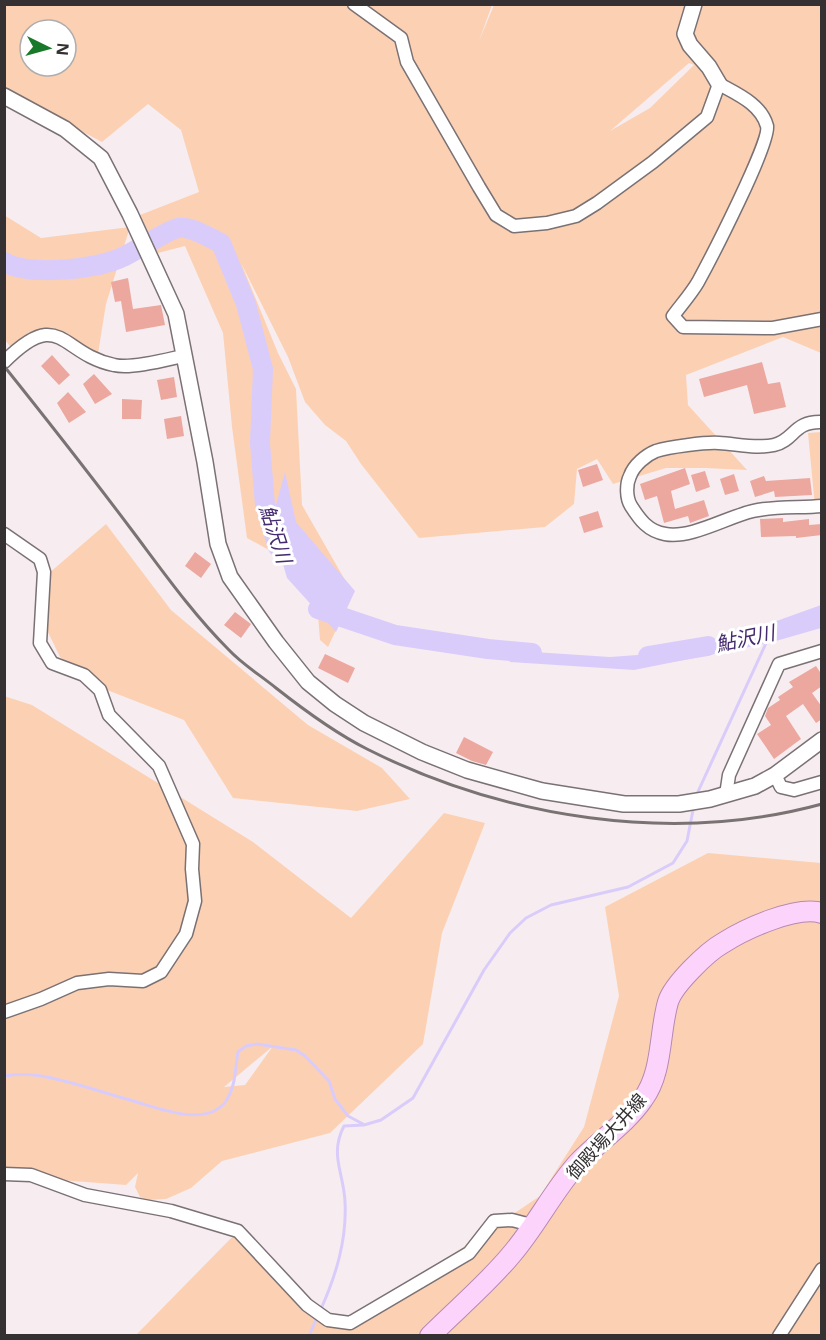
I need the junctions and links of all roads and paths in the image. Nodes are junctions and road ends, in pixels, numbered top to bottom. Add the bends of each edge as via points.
1 (354, 4) edge
2 (694, 4) edge
3 (719, 84) junction
4 (4, 96) edge
5 (822, 319) edge
6 (183, 356) junction
7 (4, 362) edge
8 (822, 422) edge
9 (822, 506) edge
10 (4, 534) edge
11 (822, 651) edge
12 (822, 740) edge
13 (775, 774) junction
14 (822, 782) edge
15 (726, 795) junction
16 (822, 913) edge
17 (4, 1012) edge
18 (4, 1174) edge
19 (535, 1226) junction
20 (822, 1269) edge
21 (430, 1335) edge
22 (779, 1335) edge

1 - 3 street via 401,38 407,62 479,187 496,215 514,226 576,216 597,204 707,117
2 - 3 street via 685,34
3 - 5 street via 750,102 768,128 758,160 697,284 673,316 683,327 773,328
4 - 6 street via 65,129 101,158 176,314
6 - 7 street via 116,366 97,360 64,339 44,334 23,344
6 - 15 street via 218,544 230,578 308,682 364,723 422,752 467,770 542,791 624,804 679,804
8 - 9 street via 796,428 775,445 717,443 656,451 641,460 627,484 629,503 646,527 665,534 684,534 755,510
10 - 17 street via 40,559 44,572 40,643 52,663 84,675 100,690 109,715 159,766 193,844 195,901 186,934 161,972 143,981 109,979 77,983
11 - 15 street via 779,664 729,775
12 - 13 street
13 - 14 street via 781,787 795,790
13 - 15 street via 755,786
16 - 19 main road, 御殿場大井線 via 799,912 750,929 721,943 692,968 669,1000 654,1074 644,1098 578,1163
18 - 19 street via 32,1175 85,1196 171,1211 238,1231 307,1305 328,1320 350,1323 469,1253 494,1221 512,1220
19 - 21 main road, 御殿場大井線 via 510,1257
20 - 22 street

